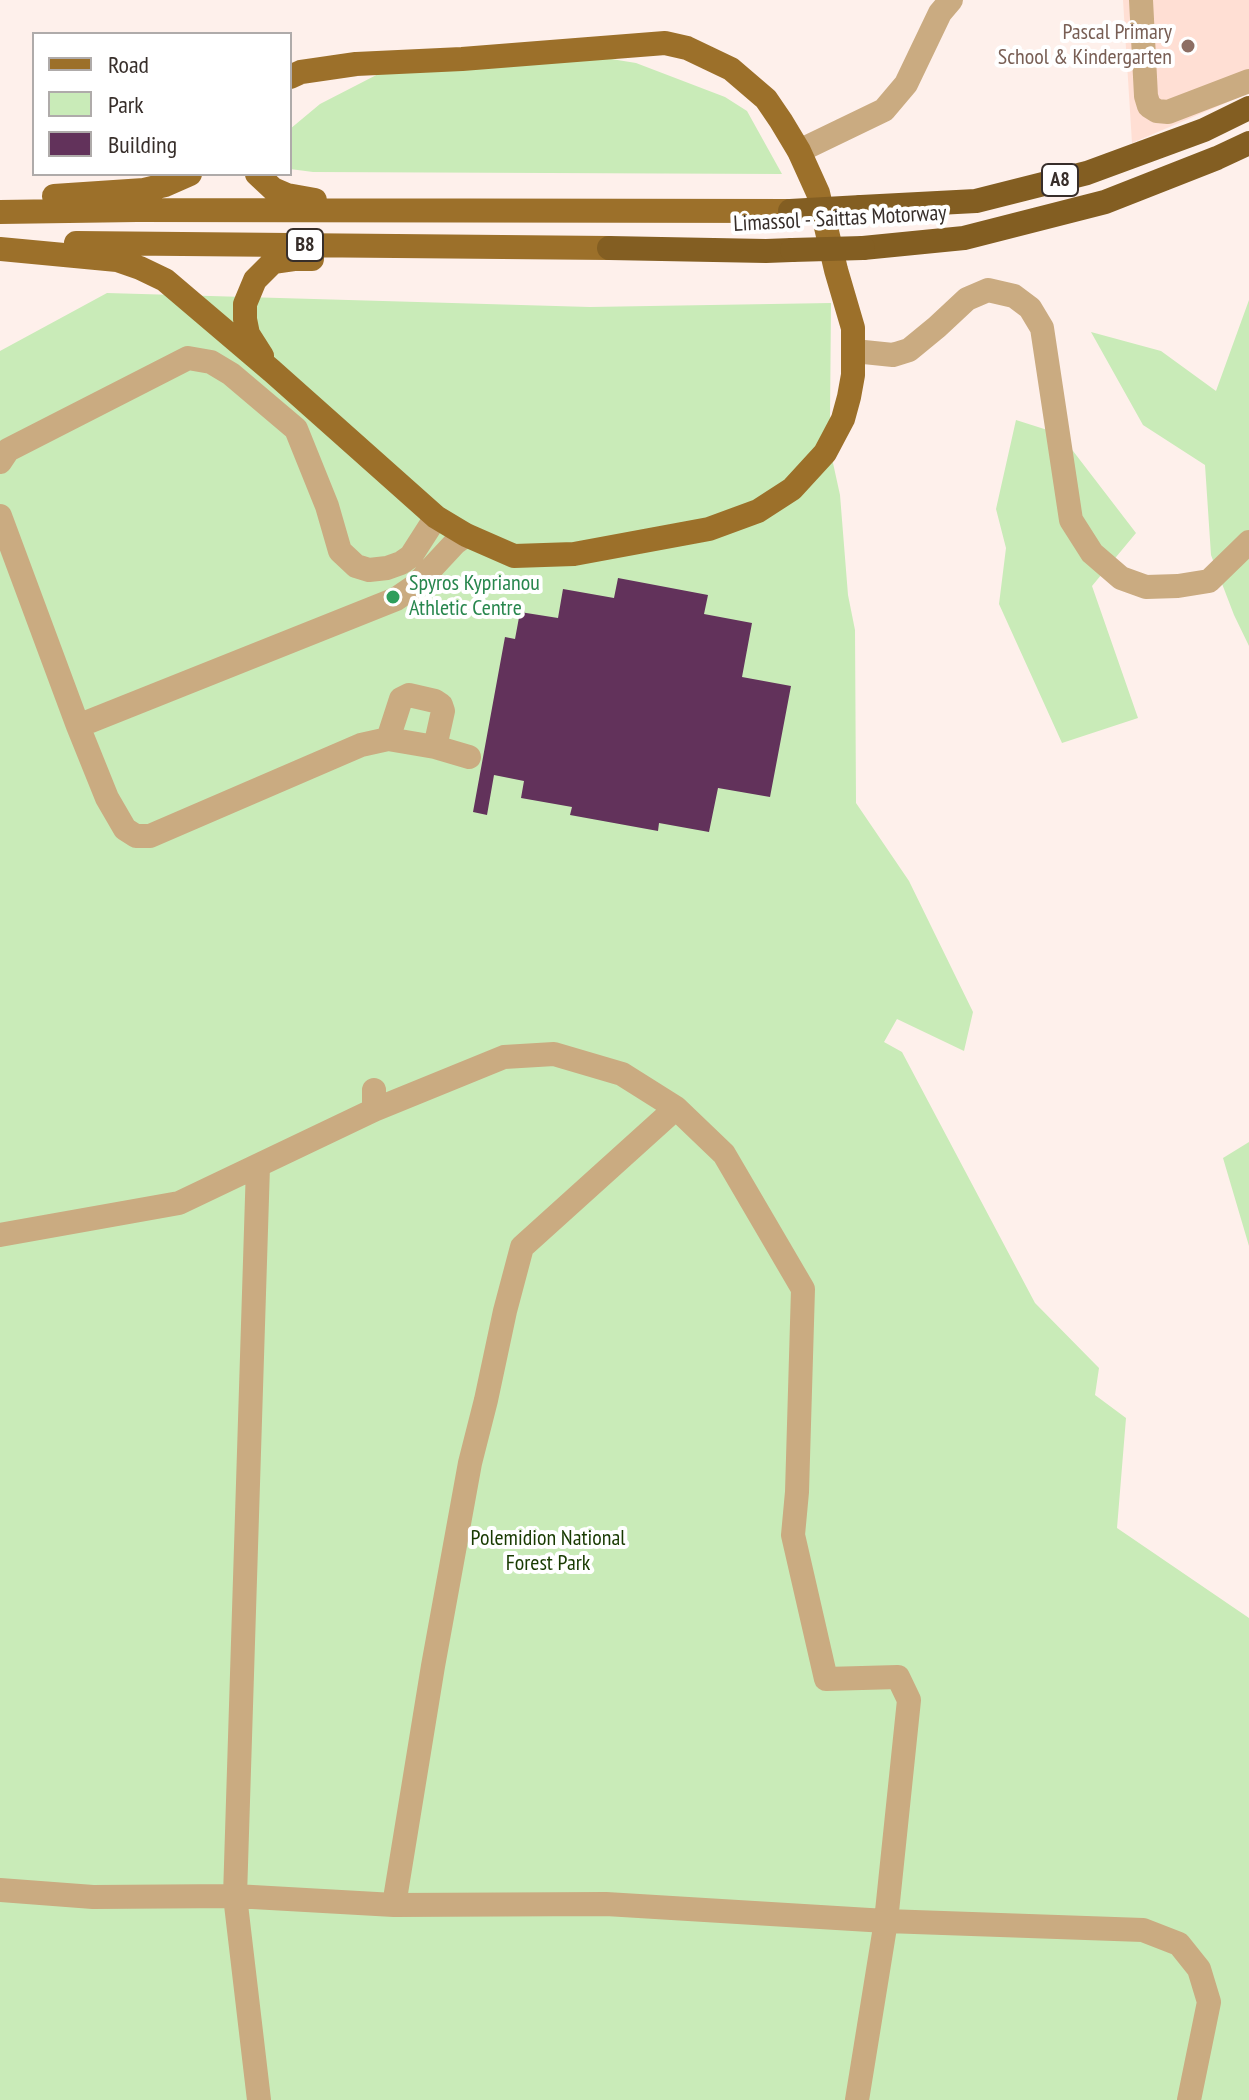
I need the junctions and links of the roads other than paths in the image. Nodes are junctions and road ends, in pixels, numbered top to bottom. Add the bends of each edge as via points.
1 (951, 0) edge
2 (1141, 0) edge
3 (292, 76) edge
4 (1249, 81) edge
5 (1249, 108) edge
6 (1249, 143) edge
7 (799, 151) junction
8 (185, 176) edge
9 (259, 176) edge
10 (0, 198) edge
11 (861, 207) joint
12 (544, 210) junction
13 (790, 211) joint
14 (0, 212) edge
15 (0, 242) edge
16 (609, 248) junction
17 (863, 248) joint
18 (0, 249) edge
19 (854, 351) junction
20 (272, 371) junction
21 (0, 462) edge
22 (0, 516) edge
23 (436, 517) junction
24 (466, 535) junction
25 (1249, 542) edge
26 (78, 726) junction
27 (388, 739) junction
28 (435, 747) junction
29 (469, 757) dead end
30 (676, 1108) junction
31 (258, 1166) junction
32 (0, 1235) edge
33 (0, 1890) edge
34 (235, 1896) junction
35 (394, 1905) junction
36 (886, 1921) junction
37 (259, 2100) edge
38 (857, 2100) edge
39 (1189, 2100) edge

1 - 7 street via 906,84 884,110
2 - 4 street via 1149,106 1168,112
3 - 7 main road via 356,64 665,43 711,58 741,77 766,99
5 - 11 highway, Limassol - Saittas Motorway / A8 via 1087,173 976,201
6 - 17 highway, Limassol - Saittas Motorway / A8 via 1105,202 964,238
7 - 19 main road via 818,193 853,328
8 - 10 main road via 144,190
9 - 12 main road via 273,189 311,200
11 - 13 highway, Limassol - Saittas Motorway / B8, bridge
12 - 13 main road, Limassol - Saittas Motorway / B8
12 - 14 main road, B8
15 - 16 main road, B8
16 - 17 highway, Limassol - Saittas Motorway / B8, bridge
16 - 20 main road via 501,262 273,262 255,280 245,304 248,334
18 - 20 main road via 117,260 140,268 183,294
19 - 24 main road via 843,419 825,453 792,489 758,511 709,529 574,554 514,556
19 - 25 street via 893,355 909,350 967,299 988,290 1014,296 1030,308 1042,328 1071,520 1092,553 1121,578 1146,587 1178,586 1209,581
20 - 23 main road
21 - 23 street via 8,450 188,358 211,362 231,374 296,429 340,551 356,566 369,570 401,563
22 - 26 street
23 - 24 main road
24 - 26 street via 396,599
26 - 27 street via 107,798 125,829 136,836 150,836 361,745
27 - 28 street
27 - 28 street via 401,699 409,695 441,705
28 - 29 street
30 - 31 street via 622,1074 554,1054 504,1057 374,1100
30 - 35 street via 522,1247 470,1463
30 - 36 street via 724,1154 803,1289 793,1535 826,1679 898,1677 909,1700
31 - 32 street via 179,1203
31 - 34 street
33 - 34 street via 93,1897
34 - 35 street
34 - 37 street
35 - 36 street via 606,1904
36 - 38 street
36 - 39 street via 1143,1930 1179,1944 1199,1969 1209,2002

